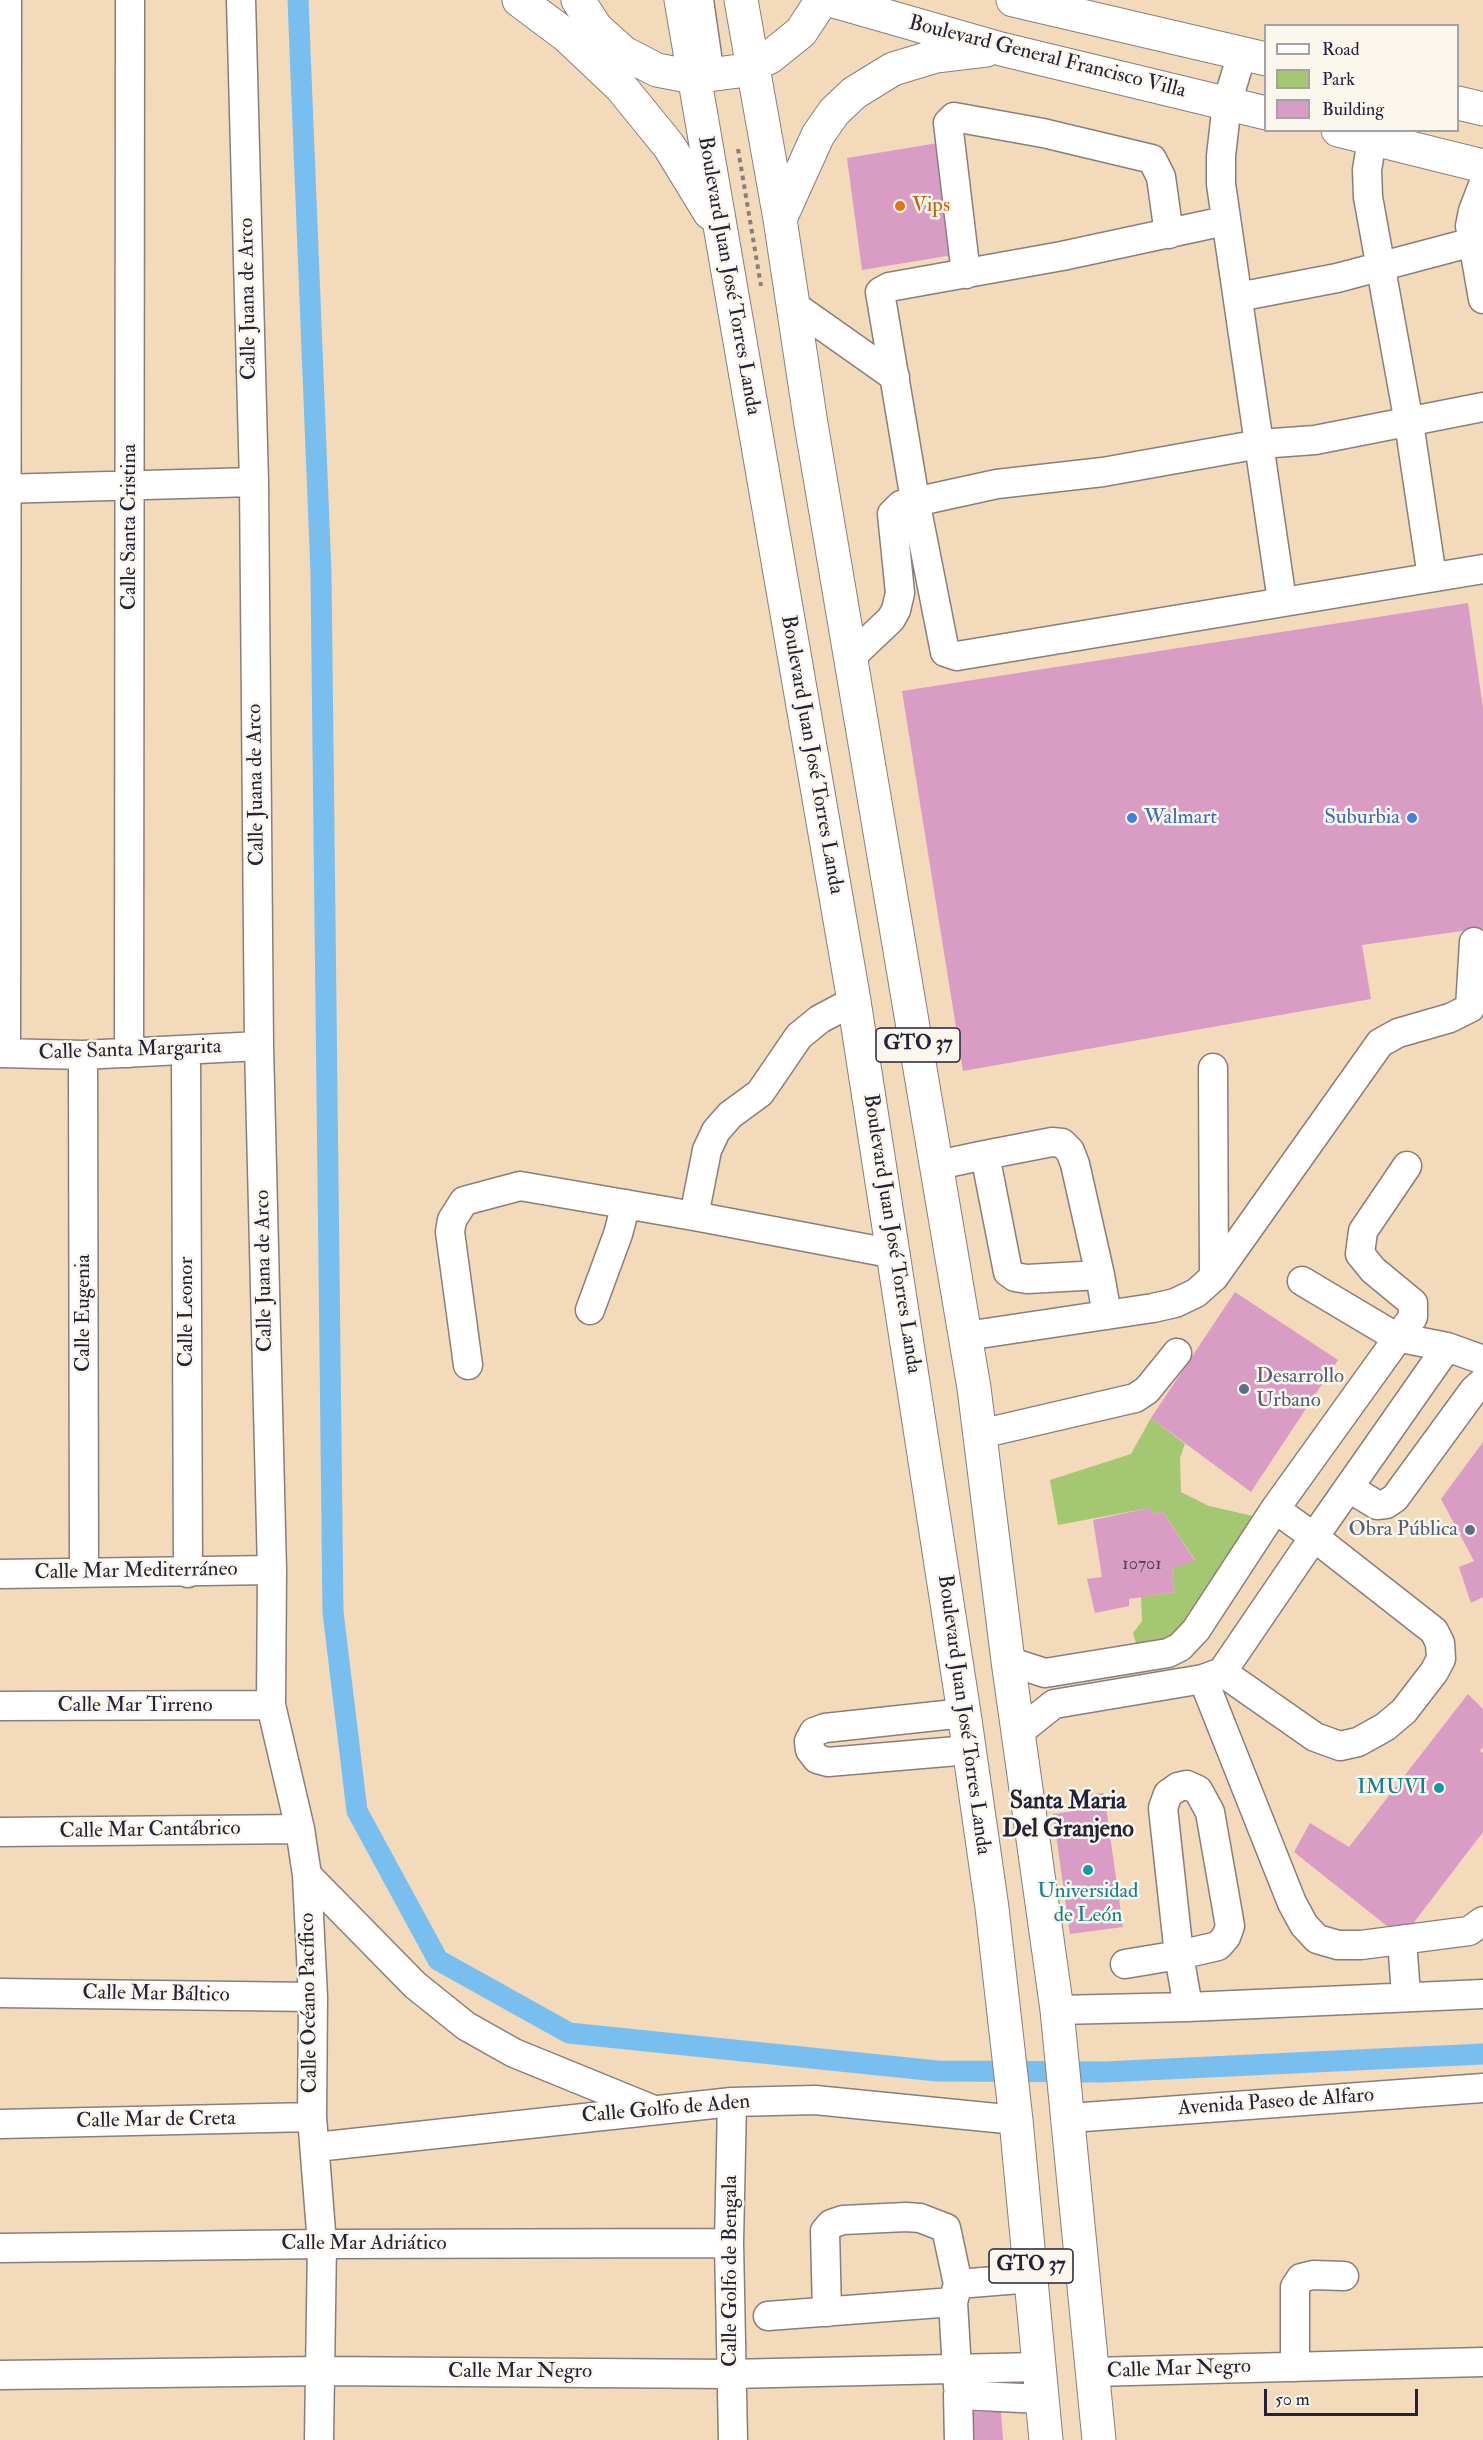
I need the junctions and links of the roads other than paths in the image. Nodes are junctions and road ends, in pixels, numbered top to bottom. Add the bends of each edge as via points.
1 (7, 0) edge
2 (130, 0) edge
3 (241, 0) edge
4 (519, 0) edge
5 (578, 0) edge
6 (681, 0) edge
7 (699, 0) edge
8 (741, 0) edge
9 (822, 0) edge
10 (830, 0) edge
11 (1013, 0) edge
12 (1103, 10) edge
13 (1001, 49) junction
14 (1254, 56) edge
15 (752, 66) junction
16 (702, 76) junction
17 (1459, 103) edge
18 (1227, 104) junction
19 (1483, 109) edge
20 (1264, 113) edge
21 (1346, 132) edge
22 (1372, 139) junction
23 (1483, 166) edge
24 (1483, 185) edge
25 (780, 219) junction
26 (1225, 221) junction
27 (1169, 234) junction
28 (723, 240) junction
29 (1473, 242) junction
30 (1381, 266) junction
31 (966, 274) junction
32 (1238, 297) junction
33 (1483, 299) edge
34 (793, 305) junction
35 (895, 377) junction
36 (1483, 407) edge
37 (1409, 423) junction
38 (1260, 444) junction
39 (254, 482) junction
40 (130, 486) junction
41 (3, 489) edge
42 (915, 500) junction
43 (1482, 576) edge
44 (1432, 577) junction
45 (1282, 601) junction
46 (852, 656) junction
47 (1474, 942) dead end
48 (854, 1001) junction
49 (259, 1046) junction
50 (186, 1051) junction
51 (3, 1053) edge
52 (129, 1053) junction
53 (83, 1055) junction
54 (1213, 1068) dead end
55 (985, 1155) junction
56 (938, 1165) junction
57 (1407, 1166) dead end
58 (626, 1204) junction
59 (694, 1216) junction
60 (895, 1254) junction
61 (1100, 1275) junction
62 (1214, 1277) junction
63 (1302, 1281) dead end
64 (590, 1310) dead end
65 (1107, 1315) junction
66 (966, 1336) junction
67 (1396, 1337) junction
68 (1446, 1347) junction
69 (1177, 1353) dead end
70 (1483, 1360) edge
71 (468, 1365) dead end
72 (1483, 1382) edge
73 (980, 1434) junction
74 (1349, 1488) junction
75 (1275, 1509) junction
76 (1314, 1537) junction
77 (272, 1570) junction
78 (84, 1572) junction
79 (188, 1573) junction
80 (0, 1574) edge
81 (1008, 1661) junction
82 (1213, 1675) junction
83 (271, 1705) junction
84 (0, 1706) edge
85 (948, 1714) junction
86 (1019, 1732) junction
87 (954, 1752) junction
88 (300, 1829) junction
89 (0, 1832) edge
90 (307, 1875) junction
91 (1483, 1921) edge
92 (1402, 1940) junction
93 (1179, 1956) junction
94 (1125, 1964) dead end
95 (0, 1993) edge
96 (1483, 1994) edge
97 (1406, 1995) junction
98 (313, 1997) junction
99 (1188, 2007) junction
100 (1058, 2019) junction
101 (1483, 2088) edge
102 (732, 2102) junction
103 (1068, 2103) junction
104 (1015, 2106) junction
105 (654, 2110) junction
106 (312, 2117) junction
107 (0, 2124) edge
108 (316, 2147) junction
109 (729, 2243) junction
110 (322, 2244) junction
111 (0, 2248) edge
112 (1344, 2276) dead end
113 (1032, 2278) junction
114 (956, 2293) junction
115 (826, 2312) junction
116 (768, 2316) dead end
117 (1483, 2362) edge
118 (1039, 2367) junction
119 (1295, 2367) junction
120 (319, 2371) junction
121 (1091, 2372) junction
122 (730, 2374) junction
123 (0, 2375) edge
124 (957, 2382) junction
125 (1042, 2398) junction
126 (319, 2440) edge
127 (733, 2440) edge
128 (959, 2440) edge
129 (1046, 2440) edge
130 (1099, 2440) edge

1 - 41 street
2 - 40 street, Calle Santa Cristina
3 - 39 street, Calle Juana de Arco
4 - 28 main road via 595,60 640,109 689,177
5 - 16 main road via 596,28 624,53 657,70
6 - 16 main road, Boulevard Juan José Torres Landa / GTO 37
7 - 16 street
8 - 15 main road, GTO 37
9 - 15 main road via 801,32
10 - 13 main road, Boulevard General Francisco Villa
11 - 12 main road
12 - 14 main road
13 - 18 main road, Boulevard General Francisco Villa
13 - 25 main road via 947,54 915,62 874,78 854,93 818,135
14 - 18 street
15 - 16 main road
15 - 25 main road, GTO 37
16 - 28 main road, Boulevard Juan José Torres Landa / GTO 37
17 - 19 main road
18 - 20 main road, Boulevard General Francisco Villa
18 - 26 street via 1221,156
21 - 22 main road
22 - 23 main road
22 - 30 street via 1366,184
24 - 29 street via 1470,226
25 - 34 main road, GTO 37
26 - 27 street
26 - 32 street
27 - 31 street
27 - 31 street via 1161,177 1152,159 954,117 948,123
28 - 48 main road, Boulevard Juan José Torres Landa / GTO 37
29 - 30 street
29 - 33 street
30 - 32 street
30 - 37 street
31 - 35 street via 889,287 880,292
32 - 38 street
34 - 35 street
34 - 46 main road, GTO 37
35 - 42 street
36 - 37 street
37 - 38 street via 1315,440
37 - 44 street
38 - 42 street
38 - 45 street
39 - 40 street
39 - 49 street, Calle Juana de Arco
40 - 41 street
40 - 52 street, Calle Santa Cristina
41 - 51 street
42 - 45 street via 942,645 951,655
42 - 46 street via 901,505 892,514 900,593 896,610 891,620
43 - 44 street
44 - 45 street
46 - 56 main road, GTO 37
47 - 62 street via 1470,1008 1380,1043
48 - 59 street via 820,1019 799,1036 760,1093 716,1131 707,1150
48 - 60 main road, Boulevard Juan José Torres Landa / GTO 37
49 - 50 street, Calle Santa Margarita
49 - 77 street, Calle Juana de Arco
50 - 52 street, Calle Santa Margarita
50 - 79 street, Calle Leonor
51 - 53 street, Calle Santa Margarita
52 - 53 street, Calle Santa Margarita
53 - 78 street, Calle Eugenia
54 - 62 street
55 - 56 street
55 - 61 street via 1008,1272 1027,1279
55 - 61 street via 1052,1142 1062,1143 1070,1151
56 - 66 main road, GTO 37
57 - 67 street via 1364,1231 1360,1254 1413,1303 1413,1317
58 - 59 street
58 - 64 street
58 - 71 street via 520,1186 464,1201 452,1220 450,1232
59 - 60 street
60 - 85 main road, Boulevard Juan José Torres Landa / GTO 37
61 - 65 street
62 - 65 street via 1196,1293 1175,1303
63 - 67 street
65 - 66 street
66 - 73 main road, GTO 37
67 - 68 street
67 - 75 street
68 - 70 street
68 - 74 street
69 - 73 street via 1147,1390 1135,1398
72 - 74 street via 1395,1498 1377,1505
73 - 81 main road, GTO 37
74 - 76 street
75 - 76 street
75 - 81 street via 1196,1630 1180,1647 1168,1653 1045,1673
76 - 82 street
76 - 82 street via 1434,1631 1441,1659 1434,1672 1404,1711 1386,1727 1358,1742 1340,1746 1315,1737
77 - 79 street, Calle Mar Mediterráneo
77 - 83 street, Calle Océano Pacífico
78 - 79 street, Calle Mar Mediterráneo
78 - 80 street, Calle Mar Mediterráneo
81 - 86 main road, GTO 37
82 - 86 street via 1054,1704
82 - 92 street via 1292,1903 1304,1925 1317,1939 1338,1945
83 - 84 street, Calle Mar Tirreno
83 - 88 street, Calle Océano Pacífico
85 - 87 main road, Boulevard Juan José Torres Landa / GTO 37
85 - 87 street via 825,1728 814,1732 810,1750 817,1759 828,1762
86 - 100 main road, GTO 37
87 - 104 main road, Boulevard Juan José Torres Landa / GTO 37 via 1005,2029
88 - 89 street, Calle Mar Cantábrico
88 - 90 street, Calle Océano Pacífico
90 - 98 street, Calle Océano Pacífico
90 - 105 street via 415,1984 466,2026 514,2053
91 - 92 street via 1469,1931
92 - 97 street
93 - 93 street via 1163,1808 1168,1794 1187,1785 1198,1790 1210,1812 1230,1926 1227,1937 1218,1946
93 - 94 street
93 - 99 street
95 - 98 street, Calle Mar Báltico
96 - 97 street
97 - 99 street
98 - 106 street, Calle Océano Pacífico
99 - 100 street
100 - 103 main road, GTO 37
101 - 103 street, Avenida Paseo de Alfaro
102 - 104 street, Calle Golfo de Aden via 815,2100
102 - 105 street, Calle Golfo de Aden
102 - 109 street, Calle Golfo de Bengala
103 - 121 main road, GTO 37
104 - 113 main road, Boulevard Juan José Torres Landa / GTO 37
105 - 108 street, Calle Golfo de Aden
106 - 107 street, Calle Mar de Creta
106 - 108 street, Calle Océano Pacífico
108 - 110 street, Calle Océano Pacífico
109 - 110 street, Calle Mar Adriático
109 - 122 street, Calle Golfo de Bengala
110 - 111 street, Calle Mar Adriático
110 - 120 street, Calle Océano Pacífico
112 - 119 street via 1313,2275 1301,2278 1295,2287
113 - 114 street
113 - 118 main road, Boulevard Juan José Torres Landa / GTO 37
114 - 115 street
114 - 115 street via 946,2228 920,2218 843,2220 825,2231
114 - 124 street
115 - 116 street
117 - 119 street, Calle Mar Negro
118 - 124 street, Calle Mar Negro
118 - 125 main road, Boulevard Juan José Torres Landa / GTO 37
119 - 121 street, Calle Mar Negro
120 - 122 street, Calle Mar Negro
120 - 123 street, Calle Mar Negro
120 - 126 street, Calle Océano Pacífico
121 - 130 main road, GTO 37
122 - 124 street, Calle Mar Negro
122 - 127 street, Calle Golfo de Bengala
124 - 125 street
124 - 128 street
125 - 129 main road, Boulevard Juan José Torres Landa / GTO 37

